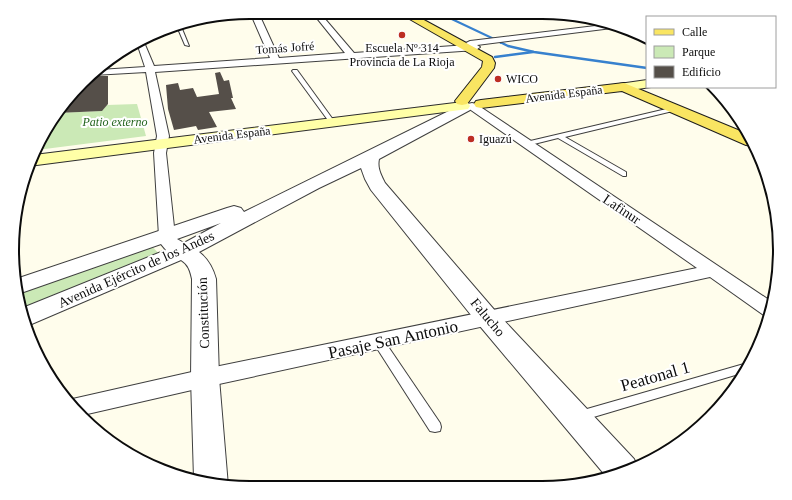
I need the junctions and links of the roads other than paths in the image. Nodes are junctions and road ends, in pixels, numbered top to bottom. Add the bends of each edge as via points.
1 (257, 19) edge
2 (321, 19) edge
3 (416, 19) edge
4 (423, 19) edge
5 (604, 28) edge
6 (180, 30) edge
7 (187, 45) dead end
8 (142, 46) edge
9 (471, 46) junction
10 (351, 55) junction
11 (275, 60) junction
12 (150, 69) junction
13 (295, 70) dead end
14 (102, 73) edge
15 (646, 84) edge
16 (624, 87) junction
17 (468, 104) junction
18 (675, 109) junction
19 (332, 122) junction
20 (559, 136) junction
21 (744, 139) edge
22 (161, 144) junction
23 (526, 144) junction
24 (372, 156) junction
25 (38, 160) edge
26 (622, 174) dead end
27 (175, 244) junction
28 (712, 271) junction
29 (22, 286) edge
30 (766, 307) edge
31 (29, 315) edge
32 (488, 319) junction
33 (379, 342) junction
34 (740, 369) edge
35 (206, 378) junction
36 (80, 406) edge
37 (576, 418) junction
38 (435, 427) dead end
39 (620, 467) edge
40 (212, 478) edge

1 - 11 street
2 - 10 street
3 - 9 main road
4 - 9 main road
5 - 9 street, Tomás Jofré
6 - 7 lane
8 - 12 street
9 - 10 street, Tomás Jofré
9 - 17 main road via 486,57 489,63
10 - 11 street, Tomás Jofré
11 - 12 street, Tomás Jofré
12 - 14 street, Tomás Jofré
12 - 22 street via 163,136
13 - 19 lane
15 - 16 main road, Avenida España
16 - 17 main road, Avenida España
16 - 18 main road
17 - 19 main road, Avenida España
17 - 23 street, Lafinur
17 - 24 street, Avenida Ejército de los Andes
18 - 20 lane
18 - 21 main road
19 - 22 main road, Avenida España
20 - 23 lane
20 - 26 lane
22 - 25 main road, Avenida España
22 - 27 street via 160,153
23 - 28 street, Lafinur
24 - 27 street, Avenida Ejército de los Andes
24 - 32 street, Falucho via 370,172 378,186
27 - 29 street, Avenida Ejército de los Andes
27 - 31 street, Avenida Ejército de los Andes
27 - 35 street, Constitución via 195,259 201,267 204,279
28 - 30 street, Lafinur
28 - 32 street, Pasaje San Antonio
32 - 33 street, Pasaje San Antonio
32 - 37 street, Falucho
33 - 35 street, Pasaje San Antonio
33 - 38 lane
34 - 37 lane, Peatonal 1
35 - 36 street, Pasaje San Antonio
35 - 40 street, Constitución
37 - 39 street, Falucho

